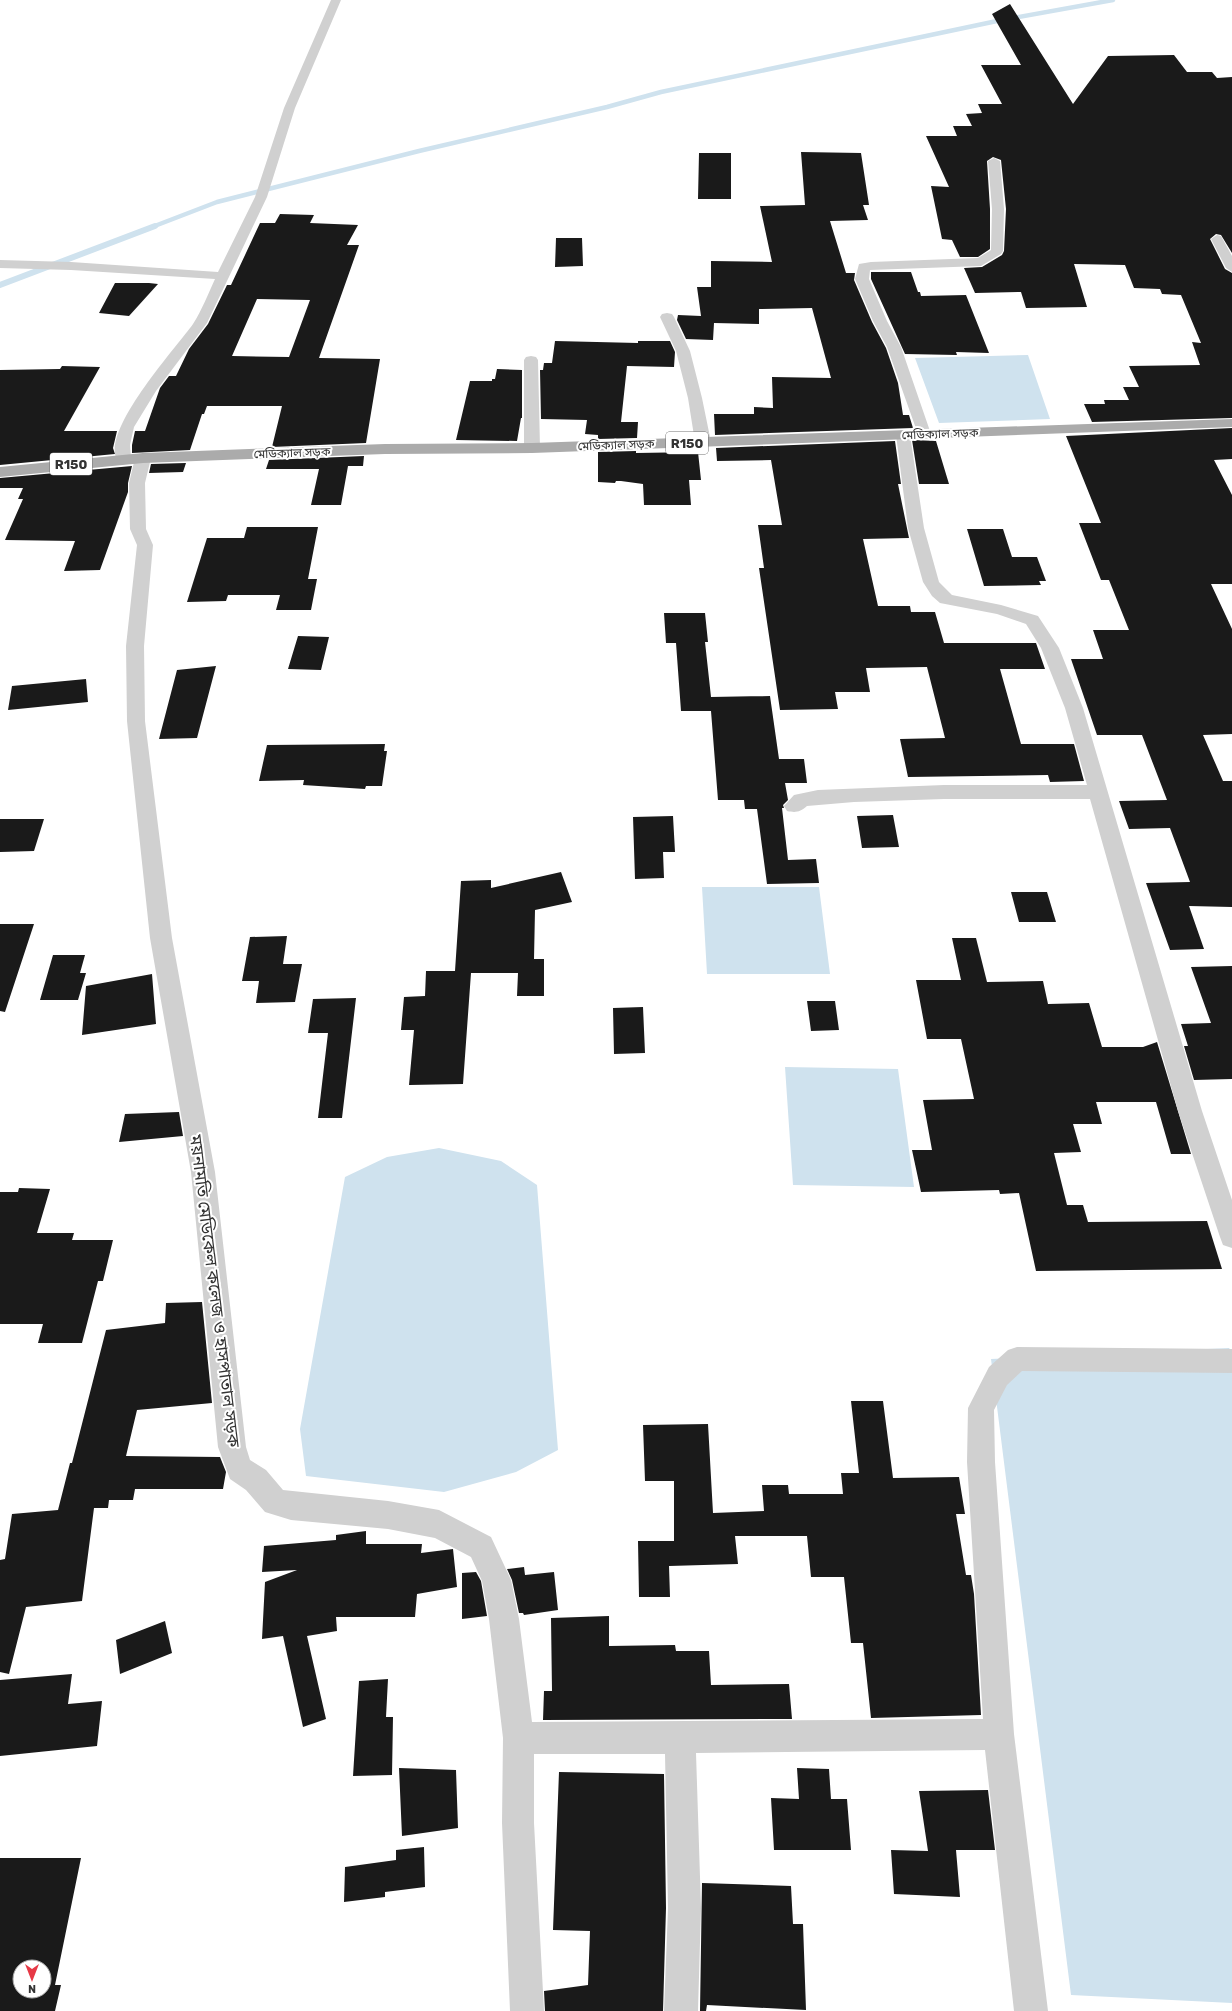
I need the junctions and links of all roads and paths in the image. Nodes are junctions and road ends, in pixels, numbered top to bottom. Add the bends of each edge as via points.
1 (336, 0) edge
2 (994, 161) dead end
3 (1217, 240) dead end
4 (0, 264) edge
5 (1232, 268) edge
6 (223, 276) junction
7 (667, 317) dead end
8 (531, 360) dead end
9 (1232, 423) edge
10 (924, 434) junction
11 (903, 435) junction
12 (703, 442) junction
13 (532, 448) junction
14 (142, 458) junction
15 (123, 459) junction
16 (0, 472) edge
17 (1097, 792) junction
18 (794, 806) dead end
19 (1232, 1237) edge
20 (1232, 1361) edge
21 (999, 1734) junction
22 (519, 1738) junction
23 (680, 1738) junction
24 (527, 2011) edge
25 (681, 2011) edge
26 (1031, 2011) edge

1 - 6 street via 284,124 261,197
2 - 10 street via 998,209 997,251 981,262 871,266 864,267 863,270 862,279 894,347
3 - 5 street
4 - 6 street
6 - 15 street via 200,323 149,390 127,427 122,445
7 - 12 street via 683,351
8 - 13 street
9 - 10 main road, মেডিক্যাল সড়ক / R150
10 - 11 main road, মেডিক্যাল সড়ক / R150
11 - 12 main road, মেডিক্যাল সড়ক / R150
11 - 17 street via 916,528 931,582 946,599 1001,610 1032,620 1050,648 1074,708
12 - 13 main road, মেডিক্যাল সড়ক / R150
13 - 14 main road, মেডিক্যাল সড়ক / R150 via 385,449
14 - 15 main road, মেডিক্যাল সড়ক / R150
14 - 22 street, ময়নামতি মেডিকেল কলেজ ও হাসপাতাল সড়ক via 136,483 138,529 145,544 135,646 136,720 161,938 203,1172 232,1447 240,1468 256,1480 275,1502 291,1506 388,1515 439,1524 481,1547 496,1580 501,1603
15 - 16 main road, মেডিক্যাল সড়ক / R150
17 - 18 street via 854,795 801,800
17 - 19 street via 1190,1111
20 - 21 street via 1017,1359 998,1376 981,1408 981,1462
21 - 23 street
21 - 26 street
22 - 23 street
22 - 24 street, ময়নামতি মেডিকেল কলেজ ও হাসপাতাল সড়ক via 518,1823
23 - 25 street via 684,1960

